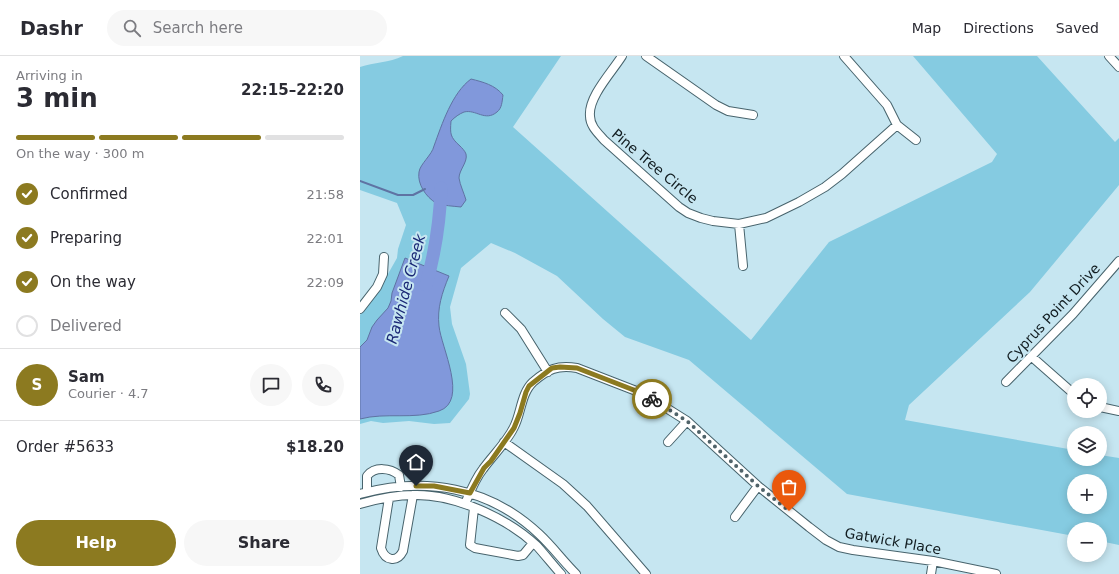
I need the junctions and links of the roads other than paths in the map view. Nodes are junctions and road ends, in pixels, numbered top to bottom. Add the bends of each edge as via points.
1 (622, 56) edge
2 (646, 56) edge
3 (844, 56) edge
4 (1109, 56) edge
5 (1119, 67) edge
6 (753, 115) dead end
7 (897, 125) junction
8 (916, 140) dead end
9 (739, 224) junction
10 (384, 257) dead end
11 (1119, 261) edge
12 (743, 266) dead end
13 (360, 309) edge
14 (505, 313) dead end
15 (1032, 357) junction
16 (548, 372) junction
17 (1006, 382) dead end
18 (1067, 388) edge
19 (1107, 408) edge
20 (1119, 411) edge
21 (687, 421) junction
22 (504, 442) junction
23 (668, 442) dead end
24 (401, 486) junction
25 (758, 486) junction
26 (364, 493) edge
27 (470, 493) junction
28 (413, 495) junction
29 (389, 498) junction
30 (360, 504) edge
31 (465, 504) junction
32 (474, 508) junction
33 (735, 517) dead end
34 (533, 543) junction
35 (933, 561) junction
36 (561, 574) edge
37 (576, 574) edge
38 (646, 574) edge
39 (931, 574) edge
40 (996, 574) edge

1 - 9 street, Pine Tree Circle via 593,99 590,118 595,130 683,210 701,218
2 - 6 street via 716,105 728,111
3 - 7 street via 887,105
4 - 5 street
7 - 8 street
7 - 9 street, Pine Tree Circle via 825,187 766,218
9 - 12 street
10 - 13 street via 383,274 377,287
11 - 15 street, Cyprus Point Drive
14 - 16 street via 521,329
15 - 17 street, Cyprus Point Drive
15 - 18 street
16 - 21 street, Gatwick Place via 552,368 577,368 644,394
16 - 22 street, Gatwick Place via 529,386 517,421
19 - 20 street
21 - 23 street
21 - 25 street, Gatwick Place
22 - 27 street, Gatwick Place via 484,468
22 - 38 street via 563,484
24 - 26 street
24 - 26 street via 399,475 379,469 367,476
24 - 27 street via 434,486
25 - 33 street
25 - 35 street, Gatwick Place via 826,540 839,547
27 - 31 street, Gatwick Place
27 - 37 street via 493,502 532,528
28 - 29 street
28 - 29 street via 403,550 400,557 394,559 386,558 381,548
28 - 31 street via 434,496
29 - 30 street
31 - 32 street
32 - 34 street via 501,520
32 - 34 street via 470,545 475,548 518,556 523,555
34 - 36 street
35 - 39 street
35 - 40 street, Gatwick Place

